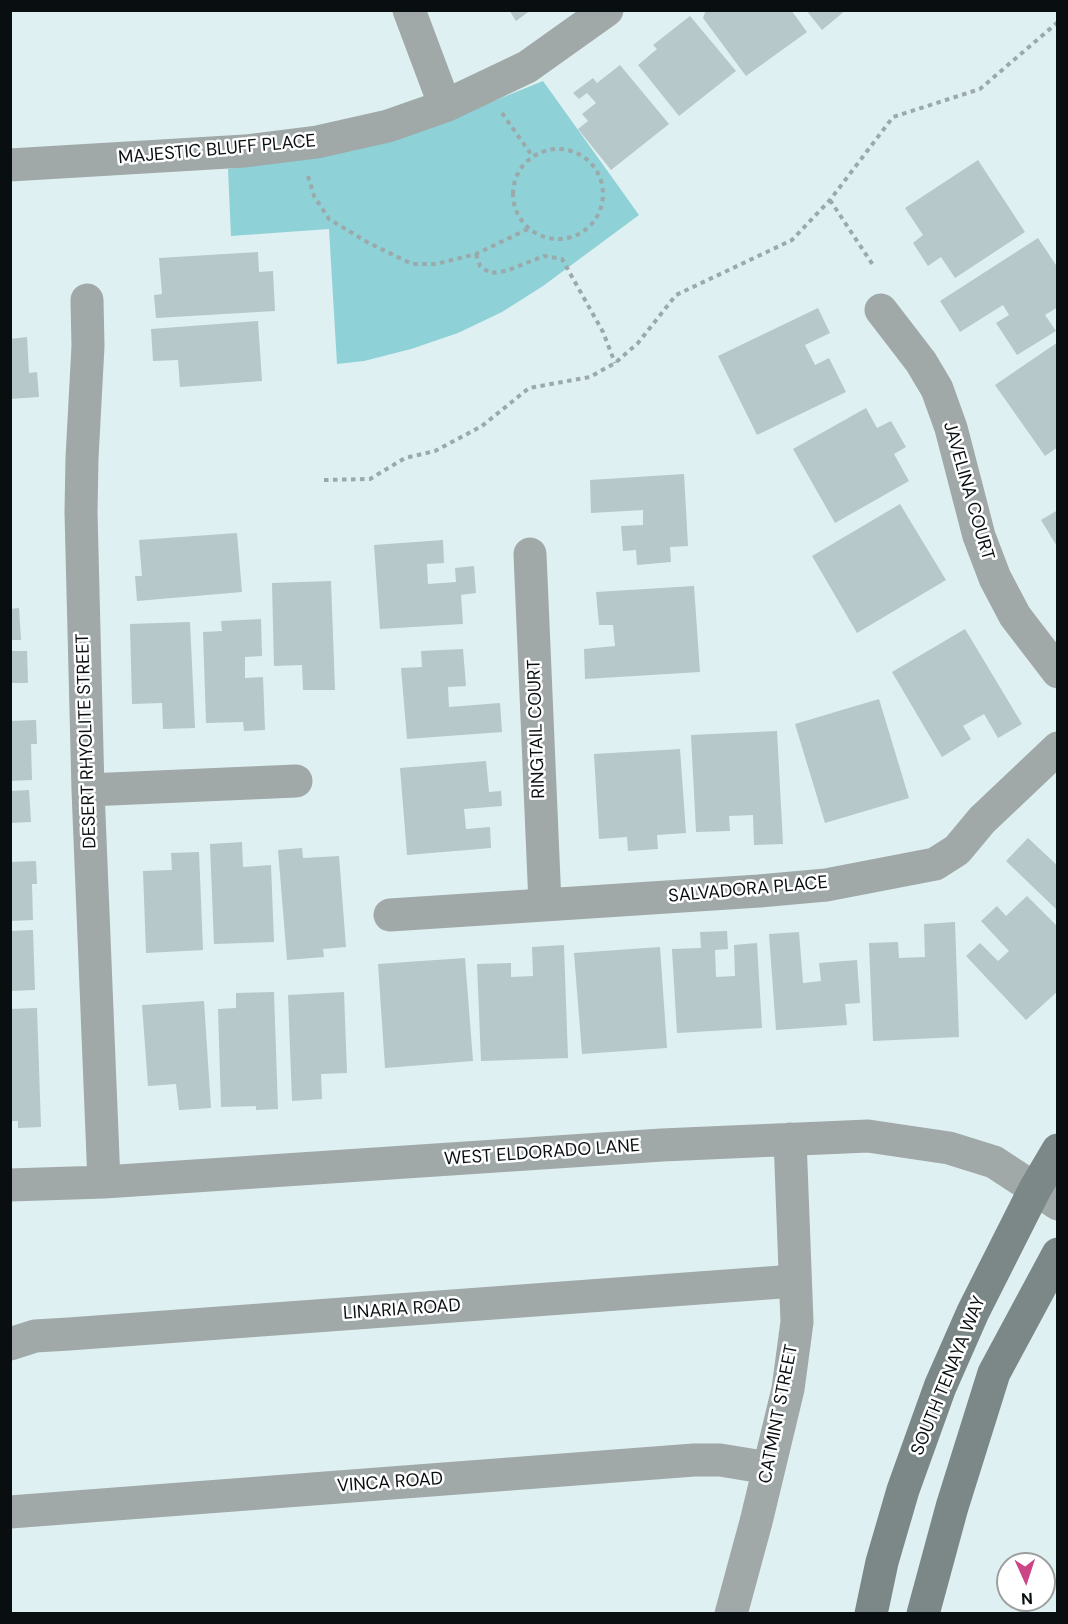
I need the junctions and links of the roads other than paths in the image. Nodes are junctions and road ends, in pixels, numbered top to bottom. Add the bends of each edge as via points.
1 (409, 10) edge
2 (607, 10) edge
3 (445, 106) junction
4 (10, 165) edge
5 (87, 300) dead end
6 (881, 310) dead end
7 (530, 554) dead end
8 (1058, 672) edge
9 (1058, 748) edge
10 (296, 781) dead end
11 (88, 790) junction
12 (545, 904) junction
13 (390, 915) dead end
14 (790, 1139) junction
15 (1058, 1150) edge
16 (104, 1182) junction
17 (10, 1185) edge
18 (1046, 1196) edge
19 (1058, 1254) edge
20 (795, 1281) junction
21 (10, 1344) edge
22 (769, 1468) junction
23 (10, 1512) edge
24 (731, 1614) edge
25 (871, 1614) edge
26 (923, 1614) edge

1 - 3 street
2 - 3 street, MAJESTIC BLUFF PLACE via 527,67
3 - 4 street, MAJESTIC BLUFF PLACE via 388,126 317,142 245,151
5 - 11 street, DESERT RHYOLITE STREET via 81,512
6 - 8 street, JAVELINA COURT via 937,389 994,578 1015,616
7 - 12 street, RINGTAIL COURT
9 - 12 street, SALVADORA PLACE via 981,820 957,850 935,864 826,885
10 - 11 street
11 - 16 street, DESERT RHYOLITE STREET
12 - 13 street, SALVADORA PLACE
14 - 16 street, WEST ELDORADO LANE
14 - 18 street, WEST ELDORADO LANE via 868,1136 949,1148 994,1162
14 - 20 street, CATMINT STREET
15 - 18 street, SOUTH TENAYA WAY
16 - 17 street, WEST ELDORADO LANE
18 - 25 street, SOUTH TENAYA WAY via 973,1312 940,1387 903,1490
19 - 26 street via 994,1373
20 - 21 street, LINARIA ROAD via 35,1336
20 - 22 street, CATMINT STREET via 796,1322 788,1389
22 - 23 street, VINCA ROAD via 694,1460
22 - 24 street, CATMINT STREET

